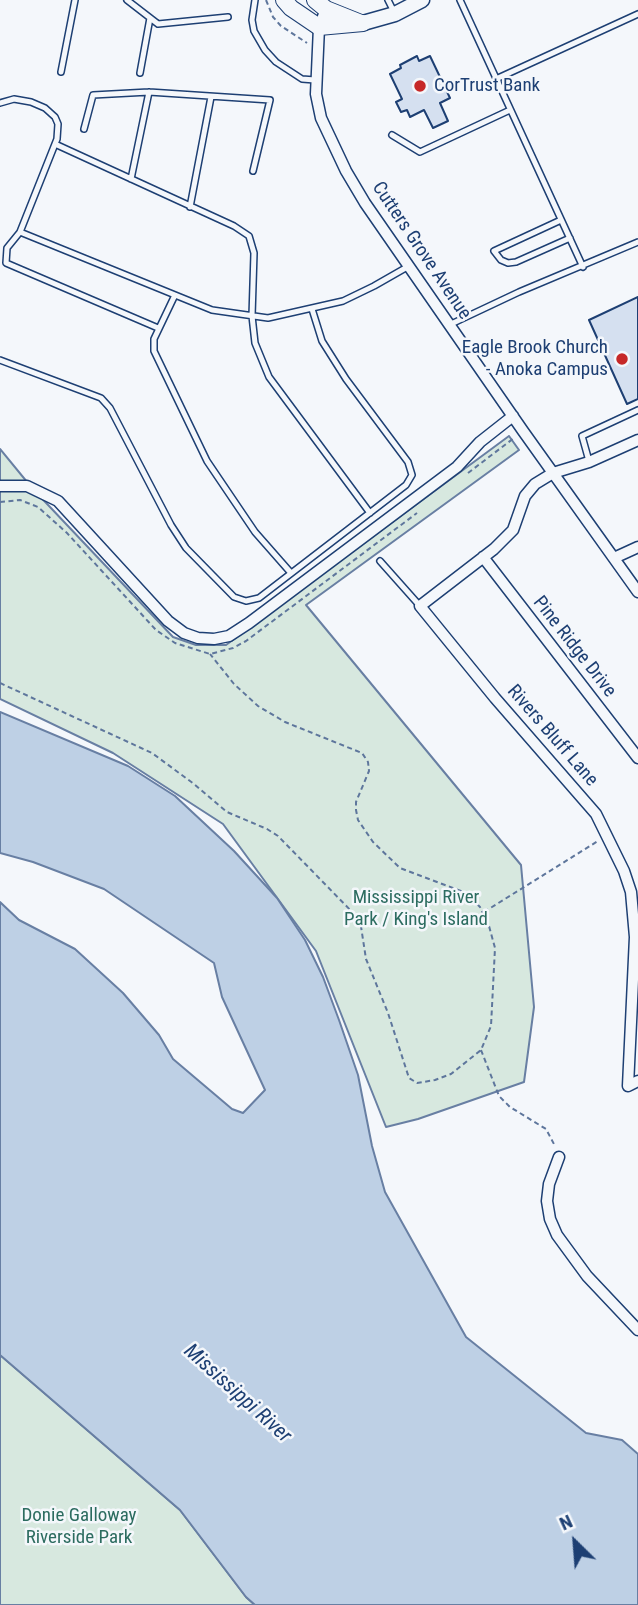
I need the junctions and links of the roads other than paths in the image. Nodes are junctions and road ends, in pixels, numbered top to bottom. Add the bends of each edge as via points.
1 (75, 0) edge
2 (127, 0) edge
3 (255, 0) edge
4 (284, 0) edge
5 (422, 0) edge
6 (460, 0) edge
7 (321, 5) edge
8 (392, 7) edge
9 (638, 14) edge
10 (228, 17) dead end
11 (150, 18) junction
12 (363, 23) junction
13 (319, 27) junction
14 (61, 72) dead end
15 (140, 73) dead end
16 (496, 79) junction
17 (315, 80) junction
18 (149, 92) junction
19 (211, 97) junction
20 (0, 103) edge
21 (510, 110) junction
22 (84, 129) dead end
23 (392, 135) dead end
24 (55, 144) junction
25 (253, 171) dead end
26 (131, 179) junction
27 (190, 207) junction
28 (561, 220) junction
29 (20, 232) junction
30 (570, 238) junction
31 (638, 242) edge
32 (409, 265) junction
33 (583, 267) junction
34 (175, 295) junction
35 (312, 309) junction
36 (252, 316) junction
37 (450, 324) junction
38 (158, 328) junction
39 (0, 360) edge
40 (638, 410) edge
41 (513, 416) junction
42 (638, 440) edge
43 (589, 462) junction
44 (553, 473) junction
45 (0, 486) edge
46 (370, 513) junction
47 (638, 547) edge
48 (483, 557) junction
49 (614, 558) junction
50 (380, 561) dead end
51 (291, 573) junction
52 (638, 592) edge
53 (420, 606) junction
54 (638, 758) edge
55 (638, 1081) edge
56 (559, 1157) road end
57 (638, 1330) edge

1 - 14 lane
2 - 11 lane
3 - 17 lane via 254,31 265,50 302,79
4 - 13 main road
5 - 8 street
6 - 16 lane
7 - 12 main road
7 - 13 street, Cutters Grove Avenue
8 - 12 street
9 - 16 lane
10 - 11 lane via 158,24
11 - 15 lane
12 - 13 main road
13 - 17 street, Cutters Grove Avenue
16 - 21 lane
17 - 32 street, Cutters Grove Avenue via 321,118 340,159
18 - 19 lane
18 - 22 lane via 93,94
18 - 26 lane
19 - 25 lane via 270,100
19 - 27 lane
20 - 24 lane via 14,99 45,108 58,124
21 - 23 lane via 420,152
21 - 28 lane
24 - 26 lane
24 - 29 lane
26 - 27 lane
27 - 36 lane via 249,236 254,253
28 - 30 lane
28 - 30 lane via 494,251 501,260 516,262
29 - 34 lane
29 - 38 lane via 7,248 6,263
30 - 33 lane
31 - 33 lane
32 - 35 lane via 353,296
32 - 37 street, Cutters Grove Avenue
33 - 37 lane
34 - 36 lane via 212,310
34 - 38 lane
35 - 36 lane via 268,318
35 - 46 lane via 322,341 408,462 412,475
36 - 46 lane via 255,343 269,377
37 - 41 street, Cutters Grove Avenue
38 - 51 lane via 153,351 207,461 255,532
39 - 51 lane via 101,398 186,548 234,597 246,601 259,598
40 - 43 lane via 582,436
41 - 44 street, Cutters Grove Avenue
41 - 45 street via 457,467 260,615 229,636 214,639 184,633 168,621 58,501 27,486
42 - 43 street
43 - 44 street
44 - 48 street via 525,495 513,530
44 - 49 street, Cutters Grove Avenue
46 - 51 lane
47 - 49 street
48 - 53 street
48 - 54 street, Pine Ridge Drive
49 - 52 street, Cutters Grove Avenue
50 - 53 lane
53 - 55 street, Rivers Bluff Lane via 596,814 625,871 635,937 628,1086
56 - 57 street via 547,1201 557,1235 587,1276

